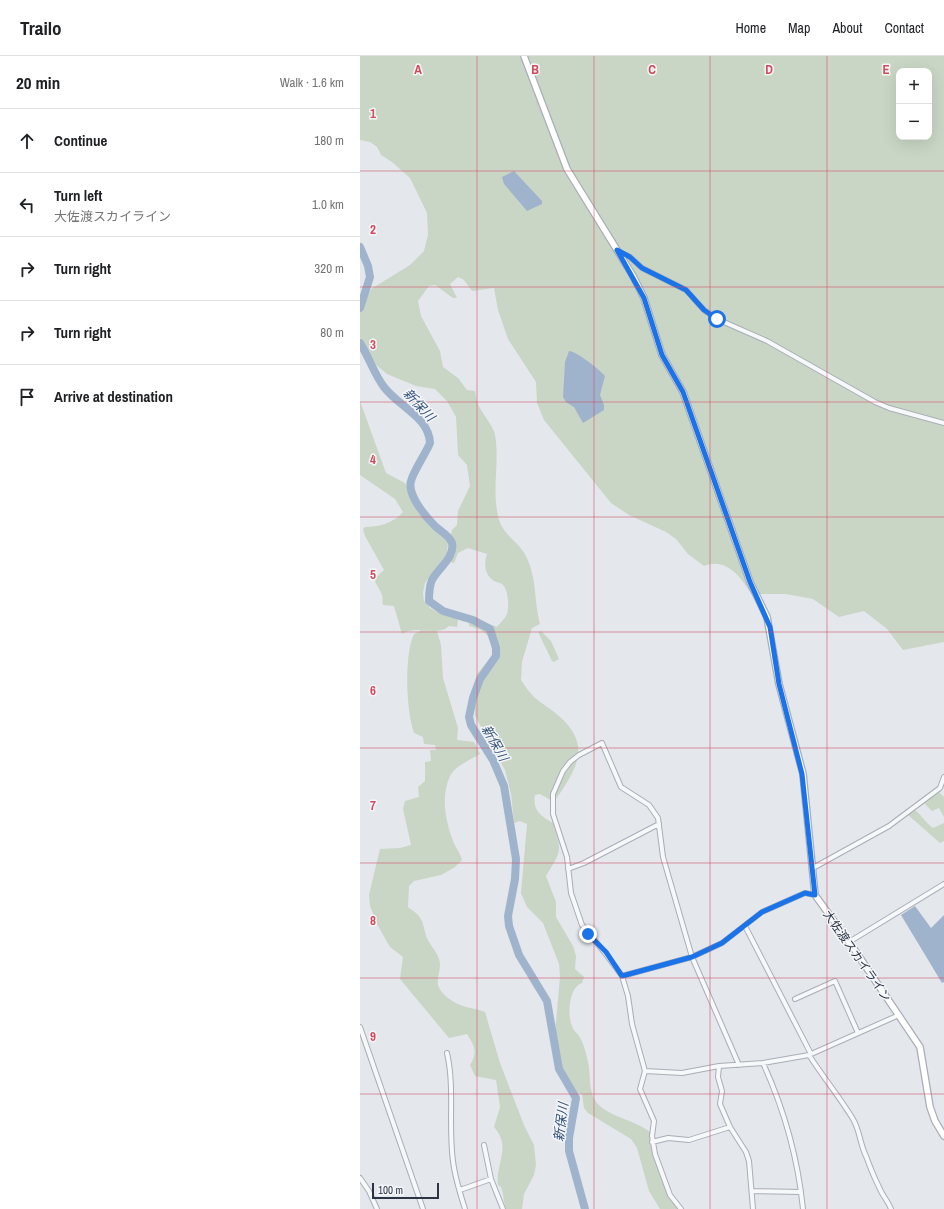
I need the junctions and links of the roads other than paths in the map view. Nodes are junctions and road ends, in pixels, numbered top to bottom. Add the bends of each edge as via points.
1 (524, 56) edge
2 (617, 250) junction
3 (944, 423) edge
4 (944, 777) edge
5 (940, 788) junction
6 (944, 792) edge
7 (659, 824) junction
8 (813, 868) junction
9 (568, 869) junction
10 (944, 884) edge
11 (815, 895) junction
12 (745, 926) junction
13 (849, 942) junction
14 (692, 957) junction
15 (622, 976) junction
16 (795, 999) dead end
17 (899, 1015) junction
18 (360, 1027) edge
19 (858, 1033) junction
20 (447, 1053) dead end
21 (810, 1054) junction
22 (763, 1063) junction
23 (739, 1065) junction
24 (719, 1066) junction
25 (645, 1072) junction
26 (730, 1127) junction
27 (944, 1136) edge
28 (652, 1142) junction
29 (484, 1145) dead end
30 (360, 1178) edge
31 (491, 1179) junction
32 (460, 1190) junction
33 (752, 1191) junction
34 (801, 1192) junction
35 (377, 1209) edge
36 (423, 1209) edge
37 (465, 1209) edge
38 (503, 1209) edge
39 (681, 1209) edge
40 (753, 1209) edge
41 (803, 1209) edge
42 (891, 1209) edge

1 - 2 street via 567,169
2 - 3 street via 642,268 686,290 704,310 717,319 767,341 875,402
2 - 8 street via 644,298 662,355 683,392 750,582 767,618 779,684 802,774
4 - 5 street
5 - 6 street
5 - 8 street via 889,826
7 - 9 street via 584,864
7 - 9 street via 649,805 621,787 602,743 570,762 556,782 553,814 567,857
7 - 14 street via 663,857
8 - 11 street
9 - 15 street via 571,893 582,925 606,952
10 - 13 street
11 - 12 street via 805,893 798,896 762,912
11 - 13 street, 大佐渡スカイライン
12 - 14 street via 722,943
12 - 21 street
13 - 17 street, 大佐渡スカイライン
14 - 15 street
14 - 23 street
15 - 25 street
16 - 19 street via 835,981
17 - 19 street
17 - 27 street, 大佐渡スカイライン via 920,1047 930,1107
18 - 36 street
19 - 21 street
20 - 32 street via 451,1080 453,1162 457,1187
21 - 22 street
21 - 42 street via 853,1119 865,1156
22 - 23 street
22 - 34 street via 777,1093
23 - 24 street
24 - 25 street via 682,1073
24 - 26 street via 718,1077 722,1091 720,1104
25 - 28 street via 640,1090 654,1121
26 - 28 street via 689,1140 668,1138
26 - 33 street via 746,1152
28 - 39 street via 670,1196
29 - 31 street
30 - 35 street
31 - 32 street
31 - 38 street
32 - 37 street
33 - 34 street
33 - 40 street
34 - 41 street

